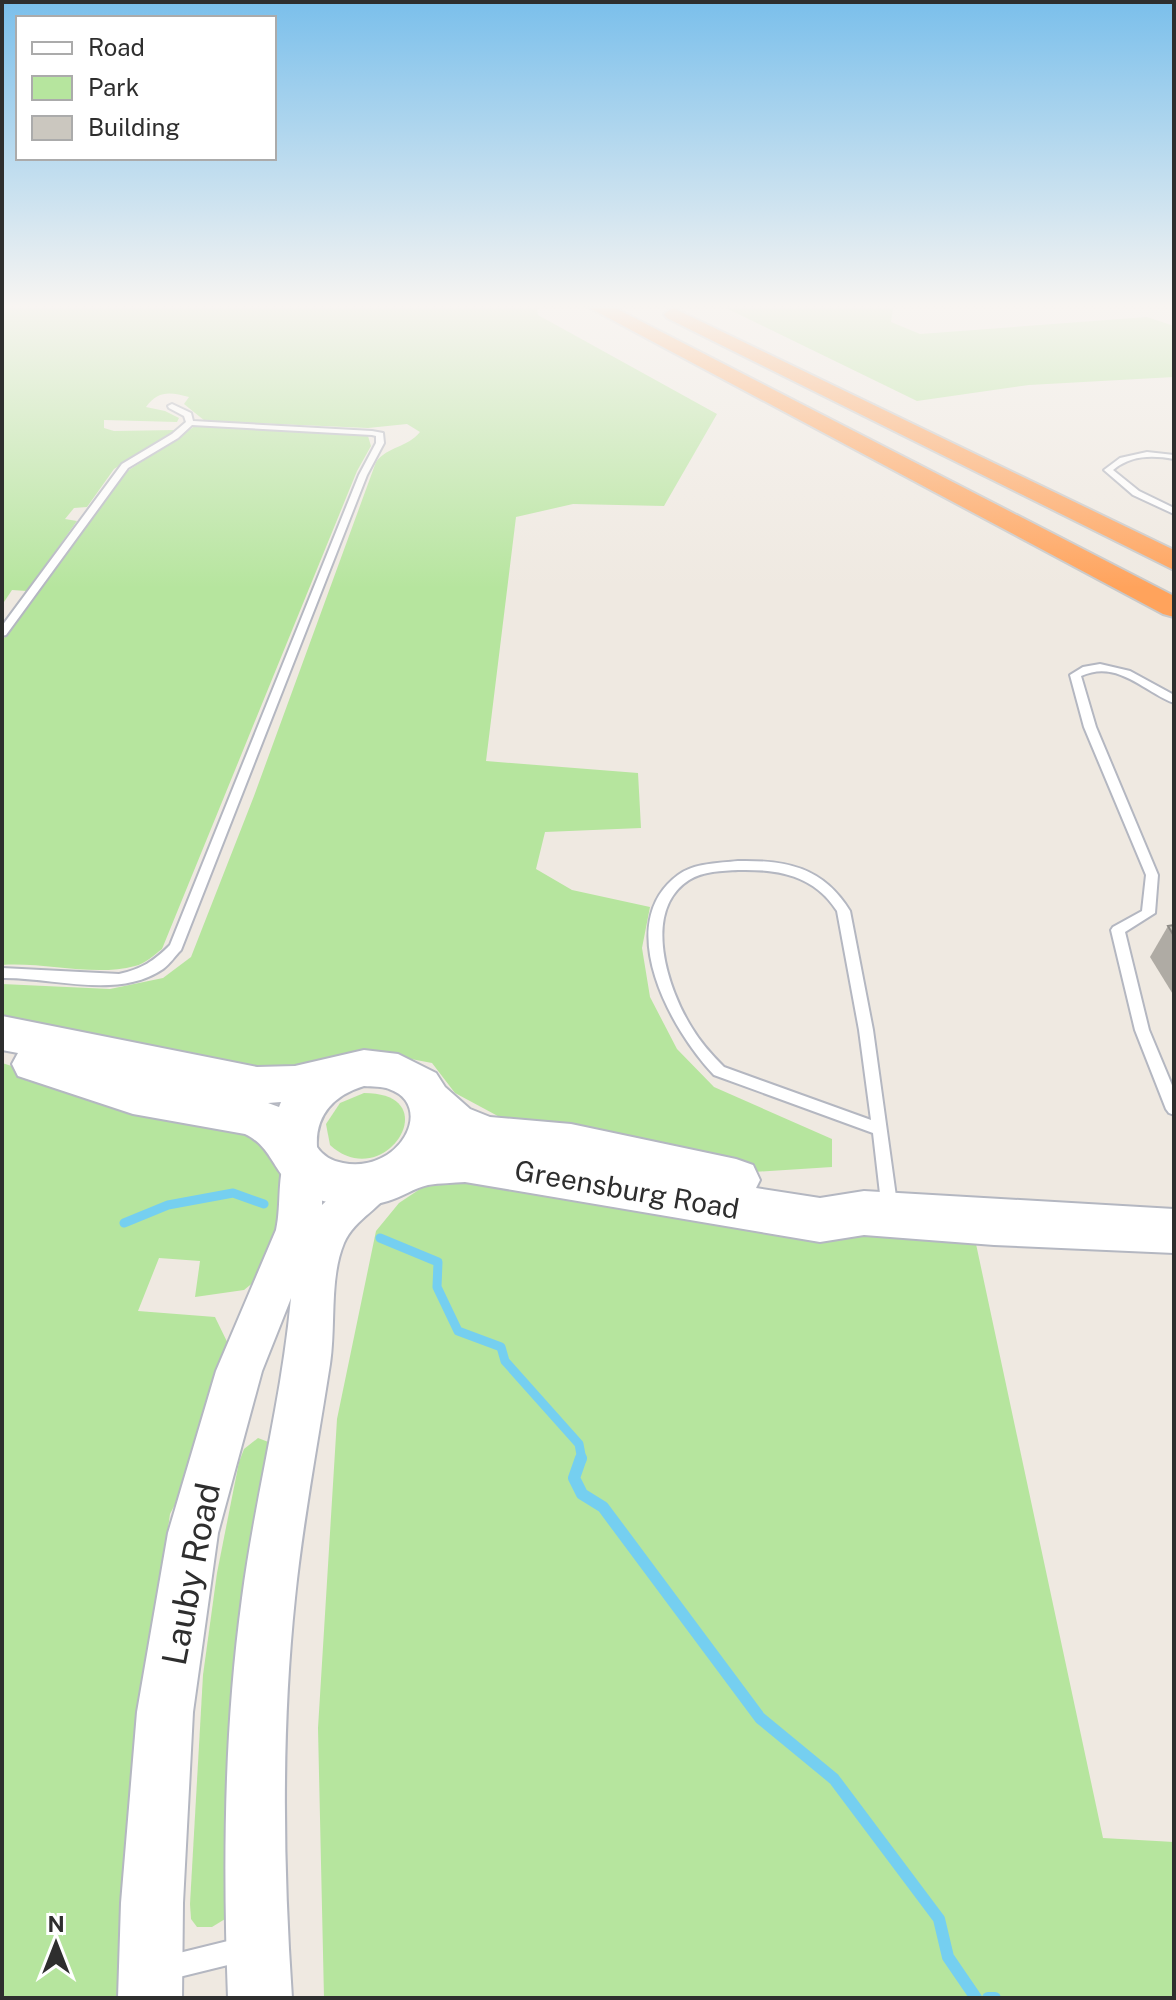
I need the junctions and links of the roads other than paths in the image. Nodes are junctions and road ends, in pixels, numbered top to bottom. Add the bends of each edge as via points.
1 (779, 401) edge
2 (852, 401) edge
3 (172, 406) dead end
4 (190, 423) junction
5 (1174, 457) edge
6 (1174, 511) edge
7 (1174, 561) edge
8 (1174, 608) edge
9 (2, 633) edge
10 (1174, 700) edge
11 (2, 973) edge
12 (2, 1033) edge
13 (2, 1055) edge
14 (334, 1076) junction
15 (431, 1101) junction
16 (1173, 1106) edge
17 (879, 1129) junction
18 (299, 1158) junction
19 (383, 1181) junction
20 (878, 1214) junction
21 (1174, 1231) edge
22 (258, 1945) junction
23 (151, 1985) edge
24 (260, 1998) edge

1 - 8 highway
2 - 7 highway
3 - 4 lane via 188,415
4 - 9 lane via 119,473
4 - 11 lane via 372,433 380,435 380,443 168,960 143,974 114,980
5 - 6 lane via 1152,452 1118,460 1108,470 1136,493
10 - 16 lane via 1144,680 1111,668 1085,668 1075,675 1090,727 1152,875 1148,913 1118,930 1142,1030
12 - 14 main road via 249,1084 283,1085
13 - 18 main road via 133,1096 252,1116 271,1125
14 - 15 main road via 364,1068 395,1071 418,1083
14 - 18 main road via 299,1110 293,1126
15 - 19 main road via 435,1119 428,1145 410,1167
15 - 20 main road, Greensburg Road via 454,1122 486,1136 582,1146 819,1194
17 - 17 lane via 858,983 843,912 829,891 811,877 778,865 707,868 682,877 664,897 655,949 660,979 700,1054 719,1071
17 - 20 lane
18 - 19 main road via 316,1176 333,1183
18 - 23 street, Lauby Road via 297,1230 239,1371 193,1533 165,1712
19 - 20 main road, Greensburg Road via 428,1165 465,1162 820,1220
19 - 22 street via 340,1214 321,1249 267,1611 256,1794
20 - 21 main road, Greensburg Road
22 - 23 lane
22 - 24 street

